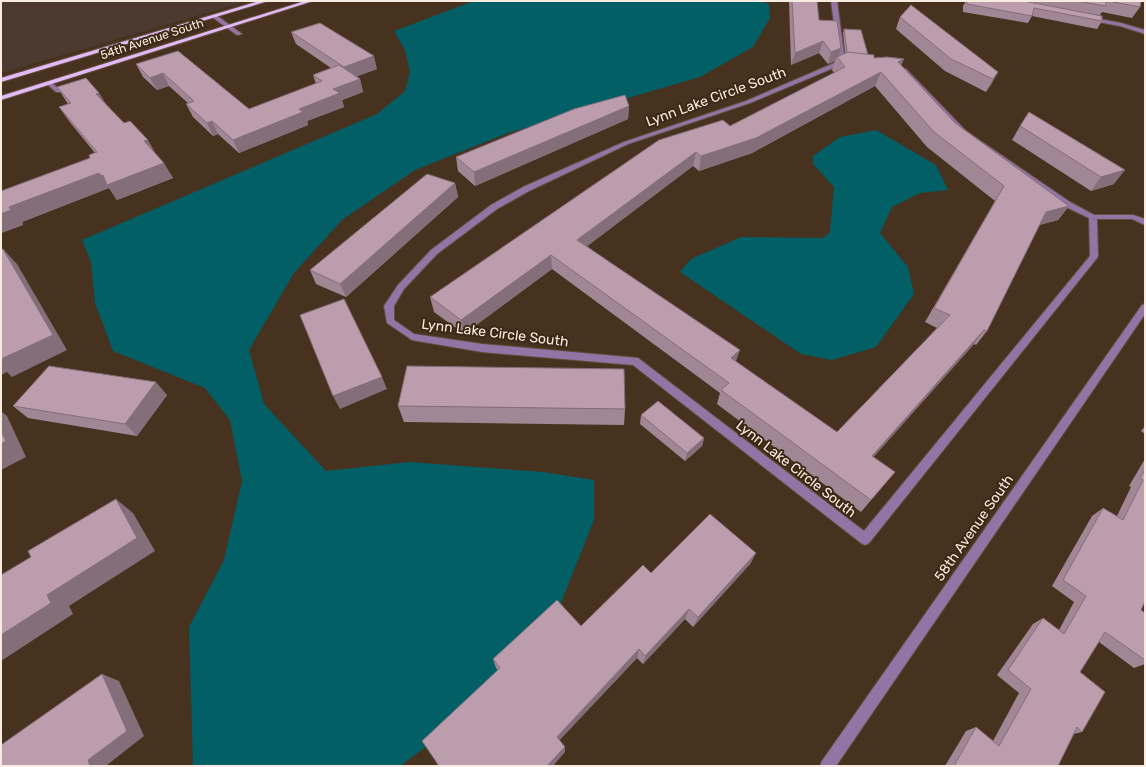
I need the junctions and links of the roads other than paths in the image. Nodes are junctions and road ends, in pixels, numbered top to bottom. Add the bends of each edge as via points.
1 (265, 1) edge
2 (310, 1) edge
3 (834, 1) edge
4 (214, 16) junction
5 (1082, 18) edge
6 (230, 26) junction
7 (1145, 32) edge
8 (240, 34) dead end
9 (842, 62) junction
10 (1, 80) edge
11 (49, 83) junction
12 (58, 92) dead end
13 (1, 98) edge
14 (1093, 217) junction
15 (1145, 222) edge
16 (1145, 307) edge
17 (827, 766) edge

1 - 4 main road, 54th Avenue South
2 - 6 main road, 54th Avenue South
3 - 9 street
4 - 6 street
4 - 10 main road, 54th Avenue South
5 - 7 street via 1120,24
6 - 8 street
6 - 11 main road, 54th Avenue South
9 - 14 street via 904,70 964,132 1067,204
9 - 14 street, Lynn Lake Circle South via 748,102 626,143 494,206 434,252 401,287 389,306 390,321 412,336 420,338 482,348 635,361 865,539 1094,256
11 - 12 street
11 - 13 main road, 54th Avenue South
14 - 15 street via 1133,217
16 - 17 street, 58th Avenue South

